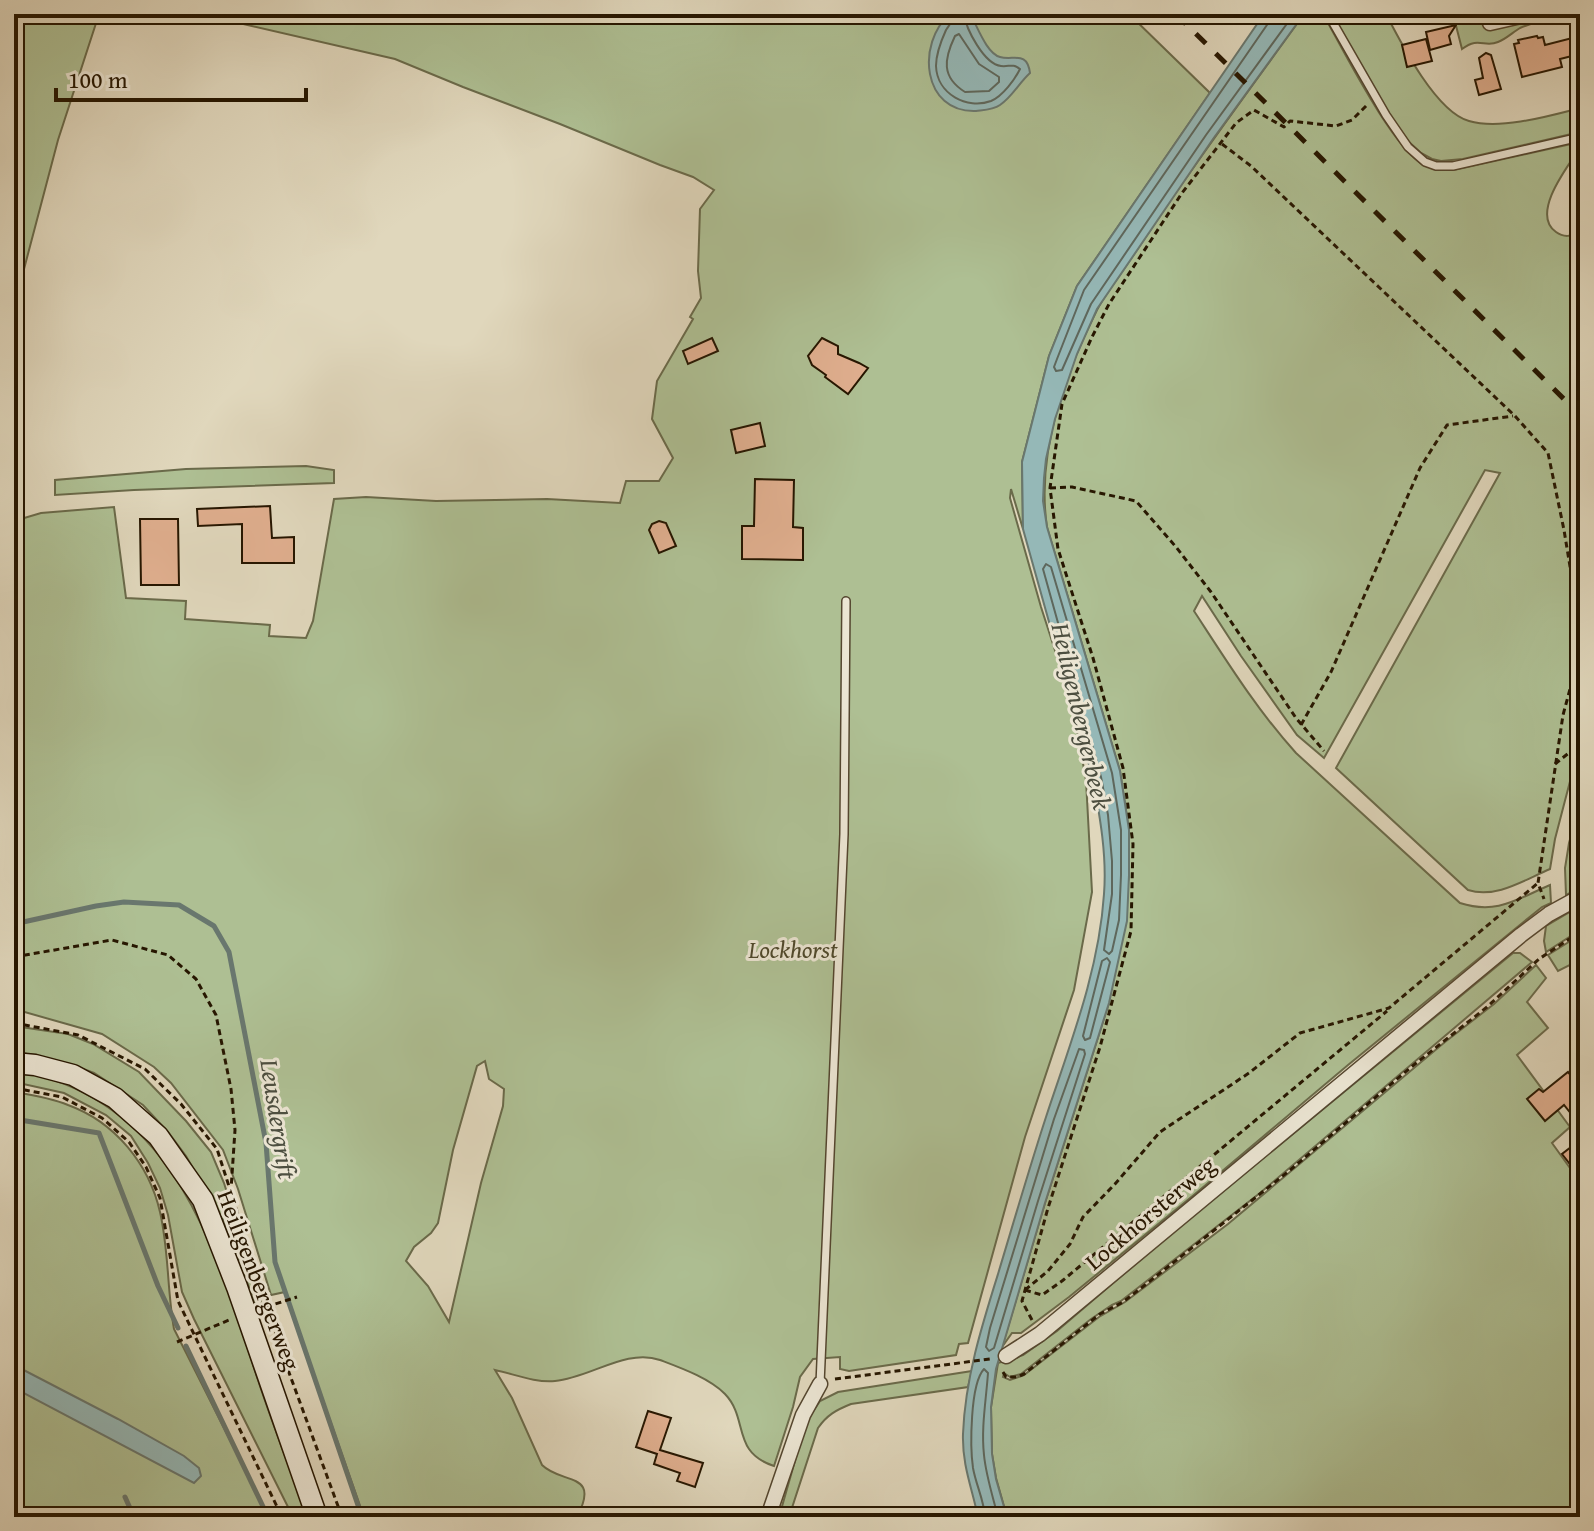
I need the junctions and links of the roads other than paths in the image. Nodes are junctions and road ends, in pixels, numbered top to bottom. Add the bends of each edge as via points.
1 (1328, 14) edge
2 (1529, 14) edge
3 (1490, 23) dead end
4 (1580, 137) edge
5 (846, 601) dead end
6 (1580, 897) edge
7 (14, 1063) edge
8 (1003, 1356) road end
9 (820, 1384) joint
10 (317, 1517) edge
11 (768, 1517) edge

1 - 4 lane via 1386,115 1425,162 1453,166
2 - 3 street
5 - 9 lane via 844,834
6 - 8 street, Lockhorsterweg via 1549,914 1040,1334
7 - 10 main road, Heiligenbergerweg via 73,1075 115,1098 158,1136 203,1200
9 - 11 street via 803,1415

